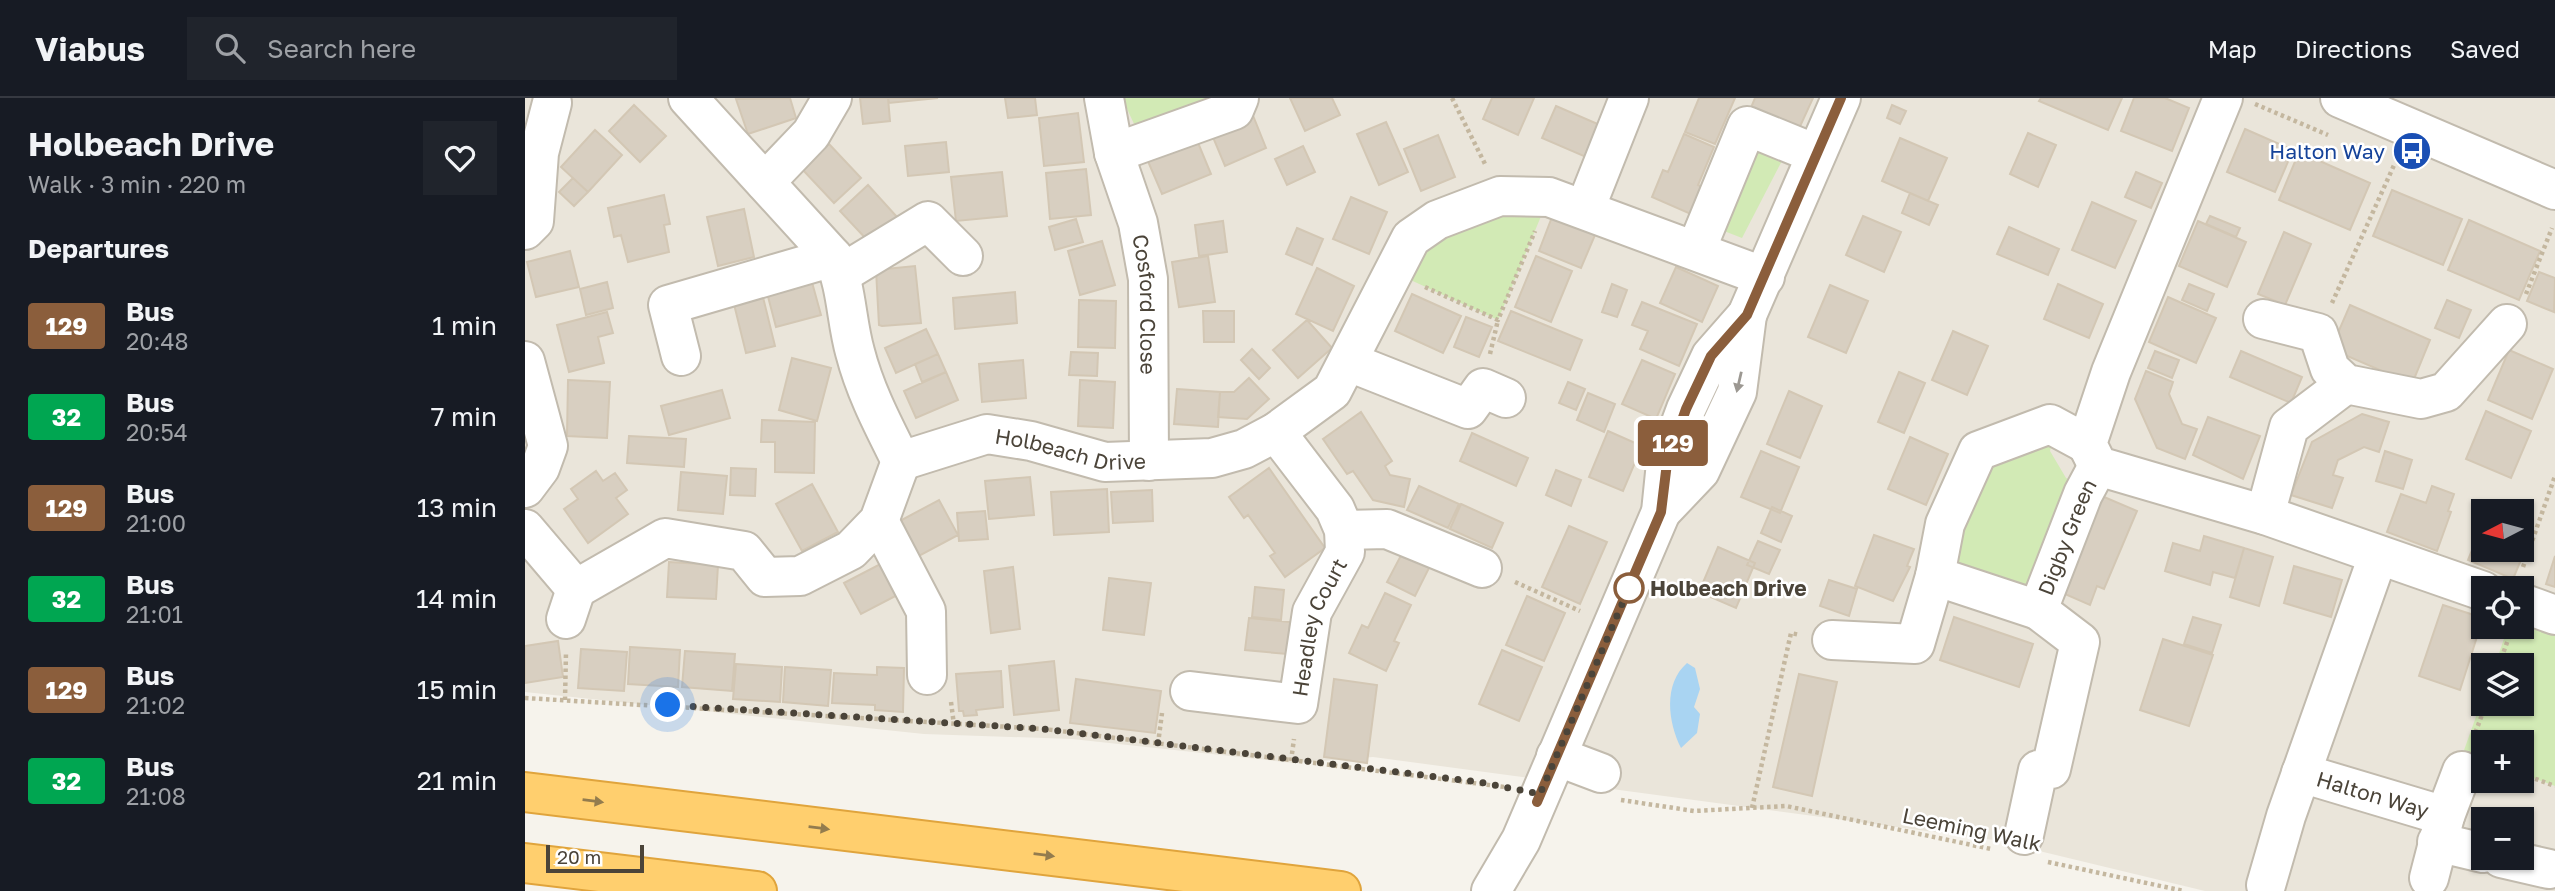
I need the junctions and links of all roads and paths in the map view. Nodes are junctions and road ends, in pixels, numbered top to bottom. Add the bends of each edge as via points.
1 (688, 98) edge
2 (832, 98) edge
3 (1104, 98) edge
4 (1239, 98) edge
5 (1452, 98) edge
6 (1629, 98) edge
7 (1841, 98) edge
8 (2223, 98) edge
9 (2340, 98) edge
10 (551, 100) edge
11 (1114, 153) junction
12 (1816, 154) junction
13 (2395, 163) dead end
14 (765, 182) junction
15 (2554, 188) edge
16 (1500, 196) junction
17 (1549, 197) junction
18 (1585, 209) junction
19 (2552, 228) dead end
20 (525, 230) edge
21 (1696, 250) junction
22 (963, 256) dead end
23 (837, 266) junction
24 (1393, 272) junction
25 (1765, 277) junction
26 (2263, 319) dead end
27 (2507, 324) joint
28 (2318, 333) junction
29 (681, 356) dead end
30 (525, 361) edge
31 (1349, 362) junction
32 (2346, 384) junction
33 (1506, 398) dead end
34 (1276, 432) junction
35 (2093, 455) junction
36 (901, 461) junction
37 (1149, 461) junction
38 (2555, 476) edge
39 (525, 488) edge
40 (2265, 514) junction
41 (879, 521) junction
42 (525, 529) edge
43 (1344, 530) junction
44 (2378, 556) junction
45 (1482, 568) joint
46 (1935, 576) junction
47 (2525, 576) edge
48 (2471, 586) edge
49 (2534, 598) edge
50 (571, 604) junction
51 (2038, 610) junction
52 (2555, 615) edge
53 (1612, 625) junction
54 (1832, 640) joint
55 (927, 674) dead end
56 (1190, 691) dead end
57 (525, 698) edge
58 (565, 700) junction
59 (1556, 756) junction
60 (2462, 771) dead end
61 (2301, 773) junction
62 (2534, 778) edge
63 (1608, 786) joint
64 (2555, 786) edge
65 (525, 792) edge
66 (1539, 798) junction
67 (1752, 808) junction
68 (2437, 845) junction
69 (2018, 848) junction
70 (2471, 851) edge
71 (525, 863) edge
72 (2534, 866) edge
73 (2549, 869) dead end
74 (2266, 885) dead end
75 (757, 891) edge
76 (1341, 891) edge
77 (1491, 891) edge
78 (2184, 891) edge

1 - 14 street
2 - 14 street via 811,134
3 - 11 street, Cosford Close
4 - 11 street via 1234,110
5 - 16 path
6 - 18 street
7 - 12 street
8 - 35 street via 2111,372
9 - 15 street
10 - 20 street via 539,153 534,221
11 - 37 street, Cosford Close via 1138,223 1148,279
12 - 21 street via 1747,126
12 - 25 street
13 - 28 path
14 - 23 street
16 - 17 street, Holbeach Drive
16 - 24 street, Holbeach Drive via 1437,220 1411,238
17 - 18 street, Holbeach Drive
17 - 24 path via 1498,320
18 - 21 street, Holbeach Drive
19 - 27 path via 2524,298
21 - 25 street, Holbeach Drive
22 - 23 street via 928,221
23 - 29 street via 668,305
23 - 36 street via 854,350 873,406
24 - 31 street, Holbeach Drive
25 - 53 street via 1747,315 1737,392 1700,471 1661,512
26 - 28 street
27 - 32 street via 2446,392 2421,399
28 - 32 street via 2330,369
30 - 39 street via 548,446 540,468
31 - 33 street via 1468,409 1483,388
31 - 34 street, Holbeach Drive via 1332,391
32 - 40 street via 2289,427
34 - 37 street, Holbeach Drive via 1244,449 1212,458
34 - 43 street, Headley Court via 1308,499 1335,509
35 - 40 street
35 - 46 street via 2050,424 1978,451 1945,524
35 - 51 street, Digby Green via 2083,494
36 - 37 street, Holbeach Drive via 987,434 1105,462
36 - 41 street
38 - 47 path
40 - 44 street
41 - 50 street via 851,550 800,576 765,577 744,551 665,538
41 - 55 street via 926,611
42 - 50 street
43 - 45 street, Headley Court via 1387,529
43 - 56 street, Headley Court via 1345,552 1312,612 1299,704
44 - 48 street
44 - 61 street, Halton Way
45 - 53 path
46 - 51 street, Digby Green
46 - 54 street via 1915,644
49 - 52 street
50 - 58 path
51 - 69 street, Digby Green via 2080,642 2051,769 2038,770
53 - 59 street
54 - 67 path via 1791,633
57 - 58 path
58 - 66 path via 1044,729 1479,782
59 - 63 street
59 - 66 street
60 - 68 street, Halton Way
61 - 68 street, Halton Way
61 - 74 street, Halton Way
62 - 64 path
63 - 67 path, Leeming Walk via 1694,811
65 -> 76 highway
66 - 77 street
67 - 69 path, Leeming Walk via 1786,806
68 - 70 street, Halton Way
69 - 78 path, Leeming Walk
71 - 75 highway
72 - 73 street

